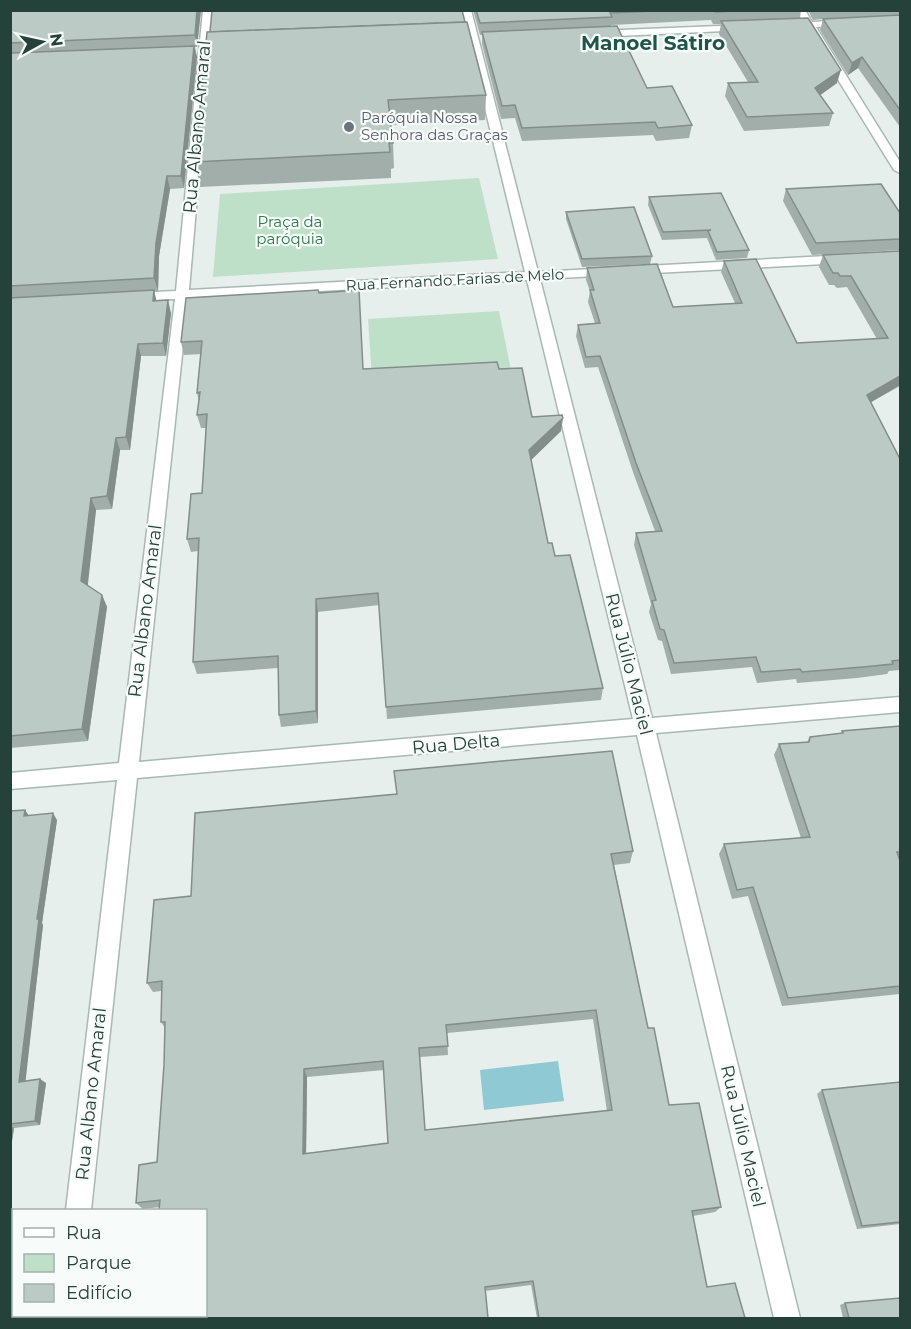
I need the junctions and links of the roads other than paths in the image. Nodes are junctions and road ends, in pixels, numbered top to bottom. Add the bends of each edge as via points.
1 (208, 10) edge
2 (466, 10) edge
3 (800, 10) edge
4 (856, 23) edge
5 (811, 25) junction
6 (753, 27) edge
7 (776, 27) edge
8 (590, 35) edge
9 (900, 170) edge
10 (853, 259) edge
11 (531, 275) junction
12 (182, 294) junction
13 (113, 299) edge
14 (900, 704) edge
15 (645, 728) junction
16 (127, 771) junction
17 (10, 781) edge
18 (78, 1209) edge
19 (787, 1318) edge

1 - 12 street, Rua Albano Amaral
2 - 11 street, Rua Júlio Maciel
3 - 5 street
4 - 5 street
5 - 7 street
5 - 9 street
6 - 8 street
10 - 11 street, Rua Fernando Farias de Melo
11 - 12 street, Rua Fernando Farias de Melo
11 - 15 street, Rua Júlio Maciel
12 - 13 street, Rua Fernando Farias de Melo
12 - 16 street, Rua Albano Amaral
14 - 15 street, Rua Delta
15 - 16 street, Rua Delta
15 - 19 street, Rua Júlio Maciel
16 - 17 street, Rua Delta
16 - 18 street, Rua Albano Amaral

